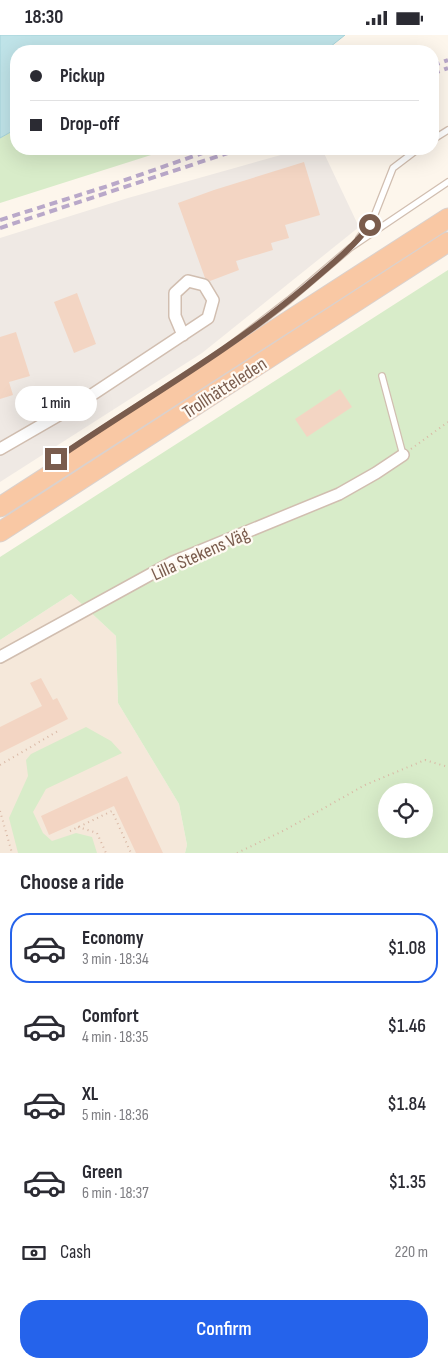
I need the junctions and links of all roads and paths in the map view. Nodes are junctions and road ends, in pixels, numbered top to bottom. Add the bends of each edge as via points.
1 (410, 155) edge
2 (448, 182) edge
3 (448, 218) edge
4 (448, 242) edge
5 (350, 248) junction
6 (183, 335) junction
7 (382, 376) dead end
8 (448, 422) edge
9 (0, 449) edge
10 (403, 455) junction
11 (45, 467) dead end
12 (0, 507) edge
13 (0, 532) edge
14 (0, 657) edge
15 (58, 731) dead end
16 (0, 765) edge
17 (448, 767) edge
18 (0, 811) edge
19 (78, 827) junction
20 (70, 831) dead end
21 (12, 853) edge
22 (106, 853) edge
23 (129, 853) edge
24 (237, 853) edge

1 - 5 lane via 393,169 370,225
2 - 5 lane
3 - 12 highway, Trollhätteleden via 35,481
4 - 13 highway, Trollhätteleden
5 - 11 lane via 228,348
6 - 6 street via 208,318 213,300 204,285 188,281 174,293 175,316
6 - 9 street via 78,404
7 - 10 lane
8 - 10 path
10 - 14 street, Lilla Stekens Väg via 338,494 173,562
15 - 16 path
17 - 24 path via 425,760 365,785
18 - 21 path
19 - 20 path
19 - 22 path via 97,833
19 - 23 path via 112,811

